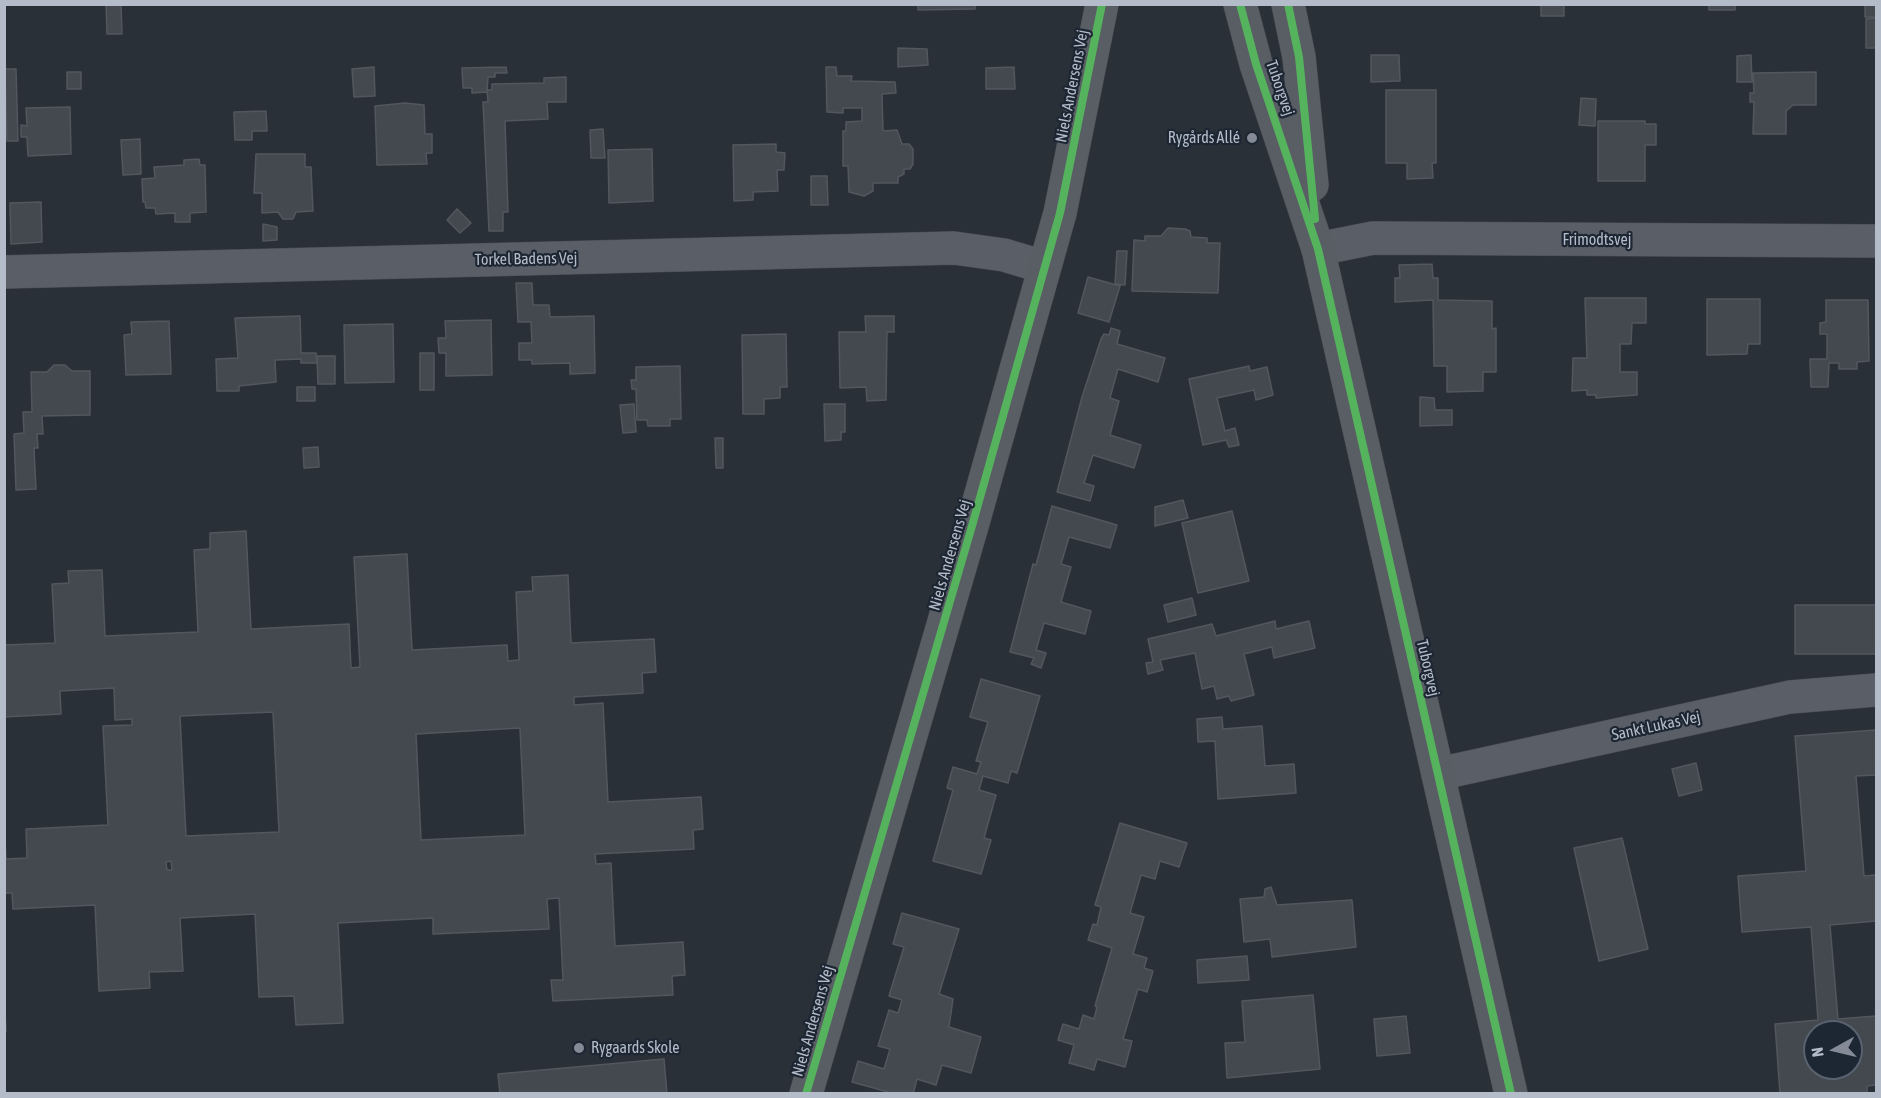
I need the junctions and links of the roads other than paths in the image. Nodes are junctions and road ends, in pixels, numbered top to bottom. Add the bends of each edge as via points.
1 (1240, 4) edge
2 (1288, 4) edge
3 (1104, 9) edge
4 (1876, 241) edge
5 (1318, 249) junction
6 (1044, 267) junction
7 (4, 272) edge
8 (1876, 690) edge
9 (1438, 774) junction
10 (806, 1094) edge
11 (1511, 1094) edge

1 - 5 street, Tuborgvej
2 - 5 street, Tuborgvej via 1299,57
3 - 6 street, Niels Andersens Vej
4 - 5 street, Frimodtsvej via 1373,238
5 - 9 street, Tuborgvej
6 - 7 street, Torkel Badens Vej via 1004,255 954,248
6 - 10 street, Niels Andersens Vej
8 - 9 street, Sankt Lukas Vej via 1790,697
9 - 11 street, Tuborgvej

